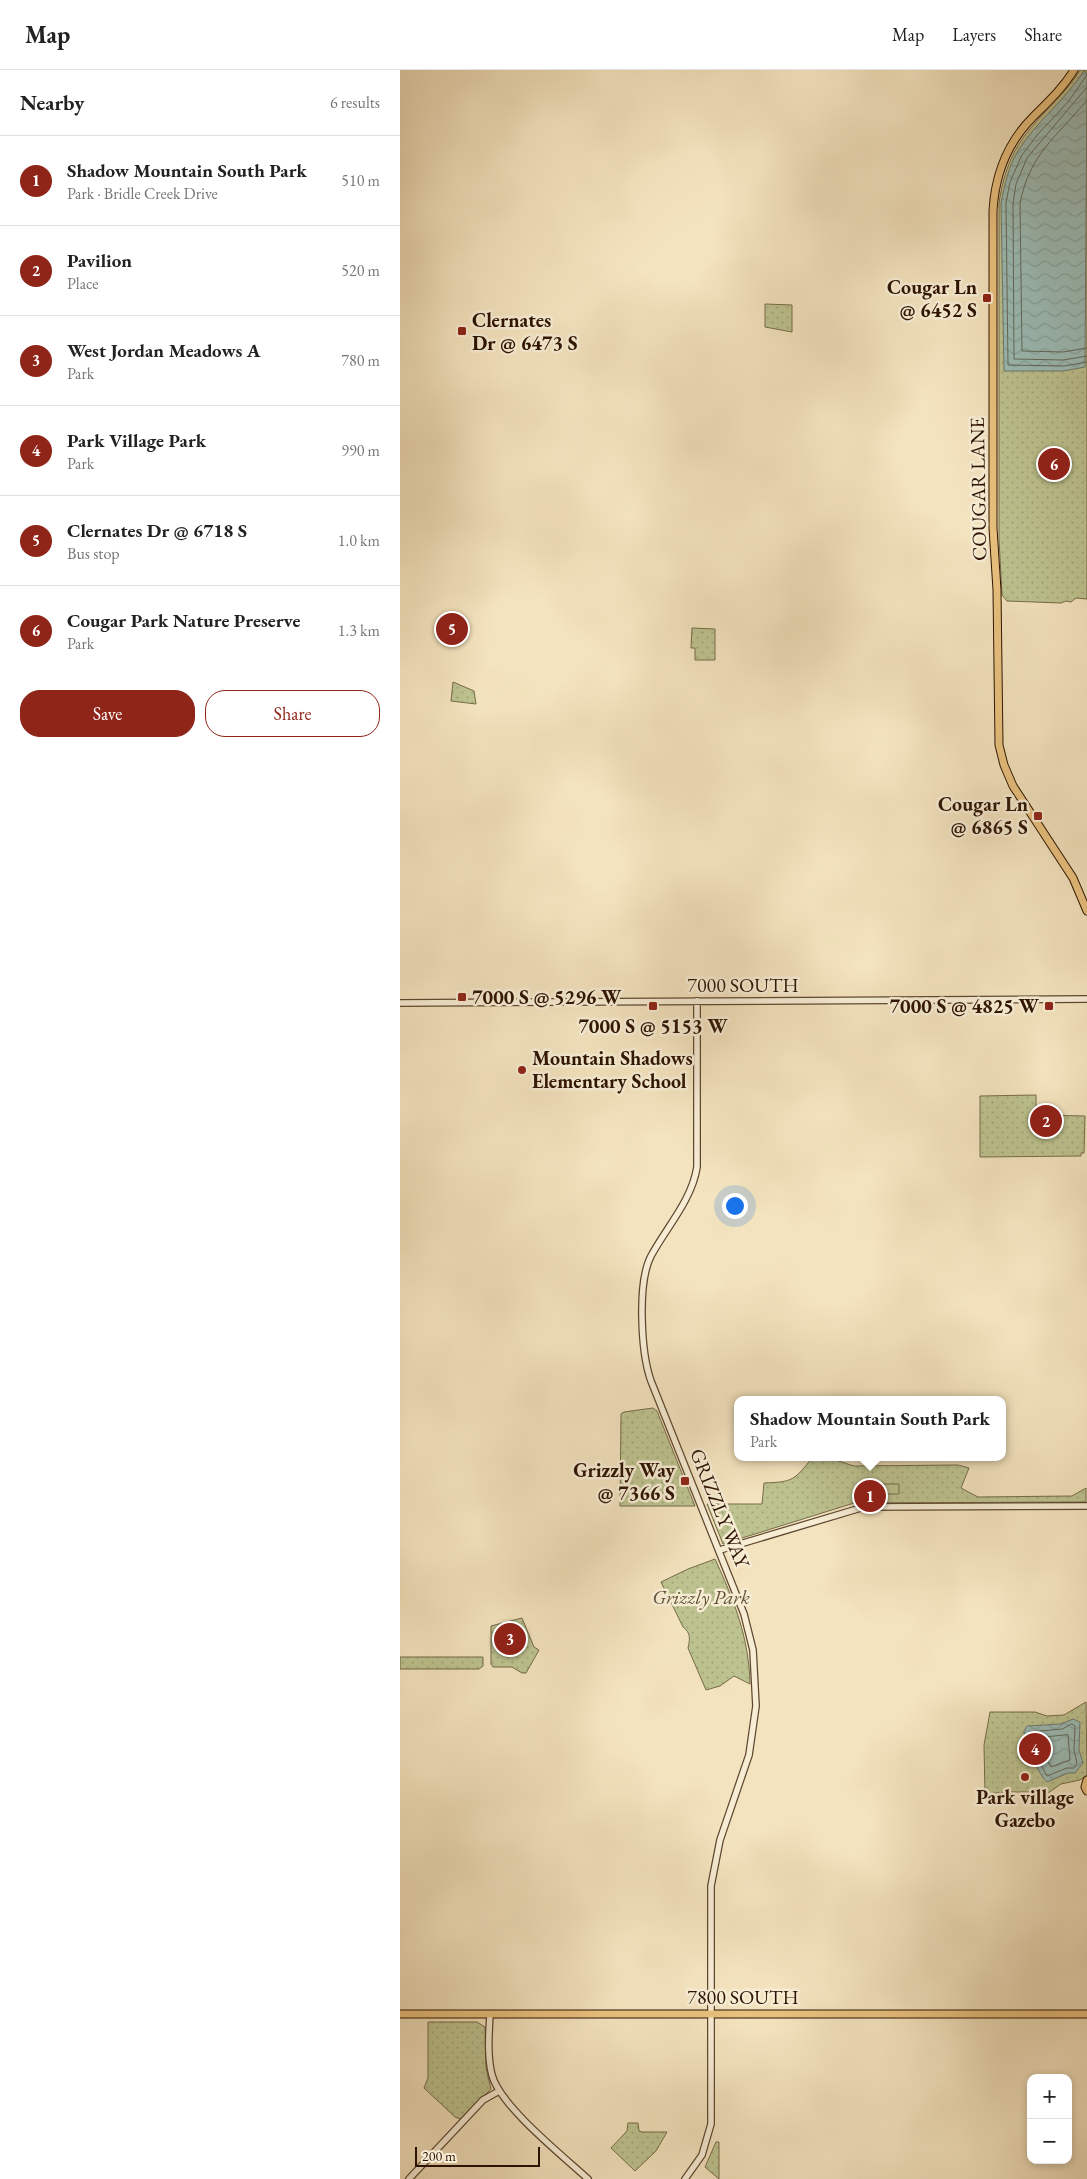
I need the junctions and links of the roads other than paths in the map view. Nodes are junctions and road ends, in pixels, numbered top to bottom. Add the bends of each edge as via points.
1 (1074, 70) edge
2 (1087, 910) edge
3 (1087, 999) edge
4 (697, 1001) junction
5 (400, 1003) edge
6 (1087, 1506) edge
7 (720, 1550) junction
8 (1087, 1780) edge
9 (1087, 1792) edge
10 (400, 2014) edge
11 (490, 2014) junction
12 (710, 2014) junction
13 (1087, 2014) edge
14 (499, 2091) junction
15 (409, 2179) edge
16 (588, 2179) edge
17 (685, 2179) edge

1 - 2 main road, COUGAR LANE via 1018,134 1004,160 996,189 993,211 993,528 997,583 998,731 1002,758 1017,793 1077,884
3 - 4 street, 7000 SOUTH
4 - 5 street, 7000 SOUTH
4 - 7 street, GRIZZLY WAY via 697,1167 694,1182 645,1272 643,1344 651,1381
6 - 7 street via 864,1507
7 - 12 street, GRIZZLY WAY via 749,1628 755,1665 756,1706 749,1755 720,1840 714,1868 710,1919
8 - 9 main road
10 - 11 main road, 7800 SOUTH
11 - 12 main road, 7800 SOUTH
11 - 14 street via 490,2064
12 - 13 main road, 7800 SOUTH
12 - 17 street, GRIZZLY WAY via 711,2124 702,2155
14 - 15 street via 483,2100
14 - 16 street

